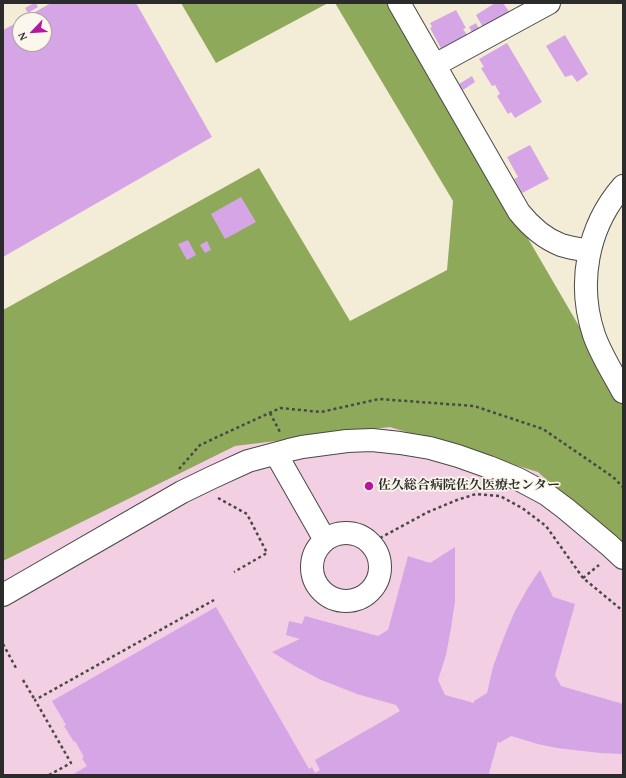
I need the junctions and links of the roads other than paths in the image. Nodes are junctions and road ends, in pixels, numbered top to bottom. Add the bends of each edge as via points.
1 (400, 3) edge
2 (548, 3) edge
3 (435, 65) junction
4 (623, 186) edge
5 (589, 251) junction
6 (621, 384) edge
7 (279, 444) junction
8 (325, 540) dead end
9 (623, 558) edge
10 (3, 595) edge

1 - 3 street
2 - 3 street
3 - 5 street via 519,212 528,223 539,234 562,245
4 - 5 street via 601,219
5 - 6 street via 586,289 594,335 602,355
7 - 8 street
7 - 9 street via 289,450 372,440 430,448 458,456 518,479 546,494
7 - 10 street via 182,492

